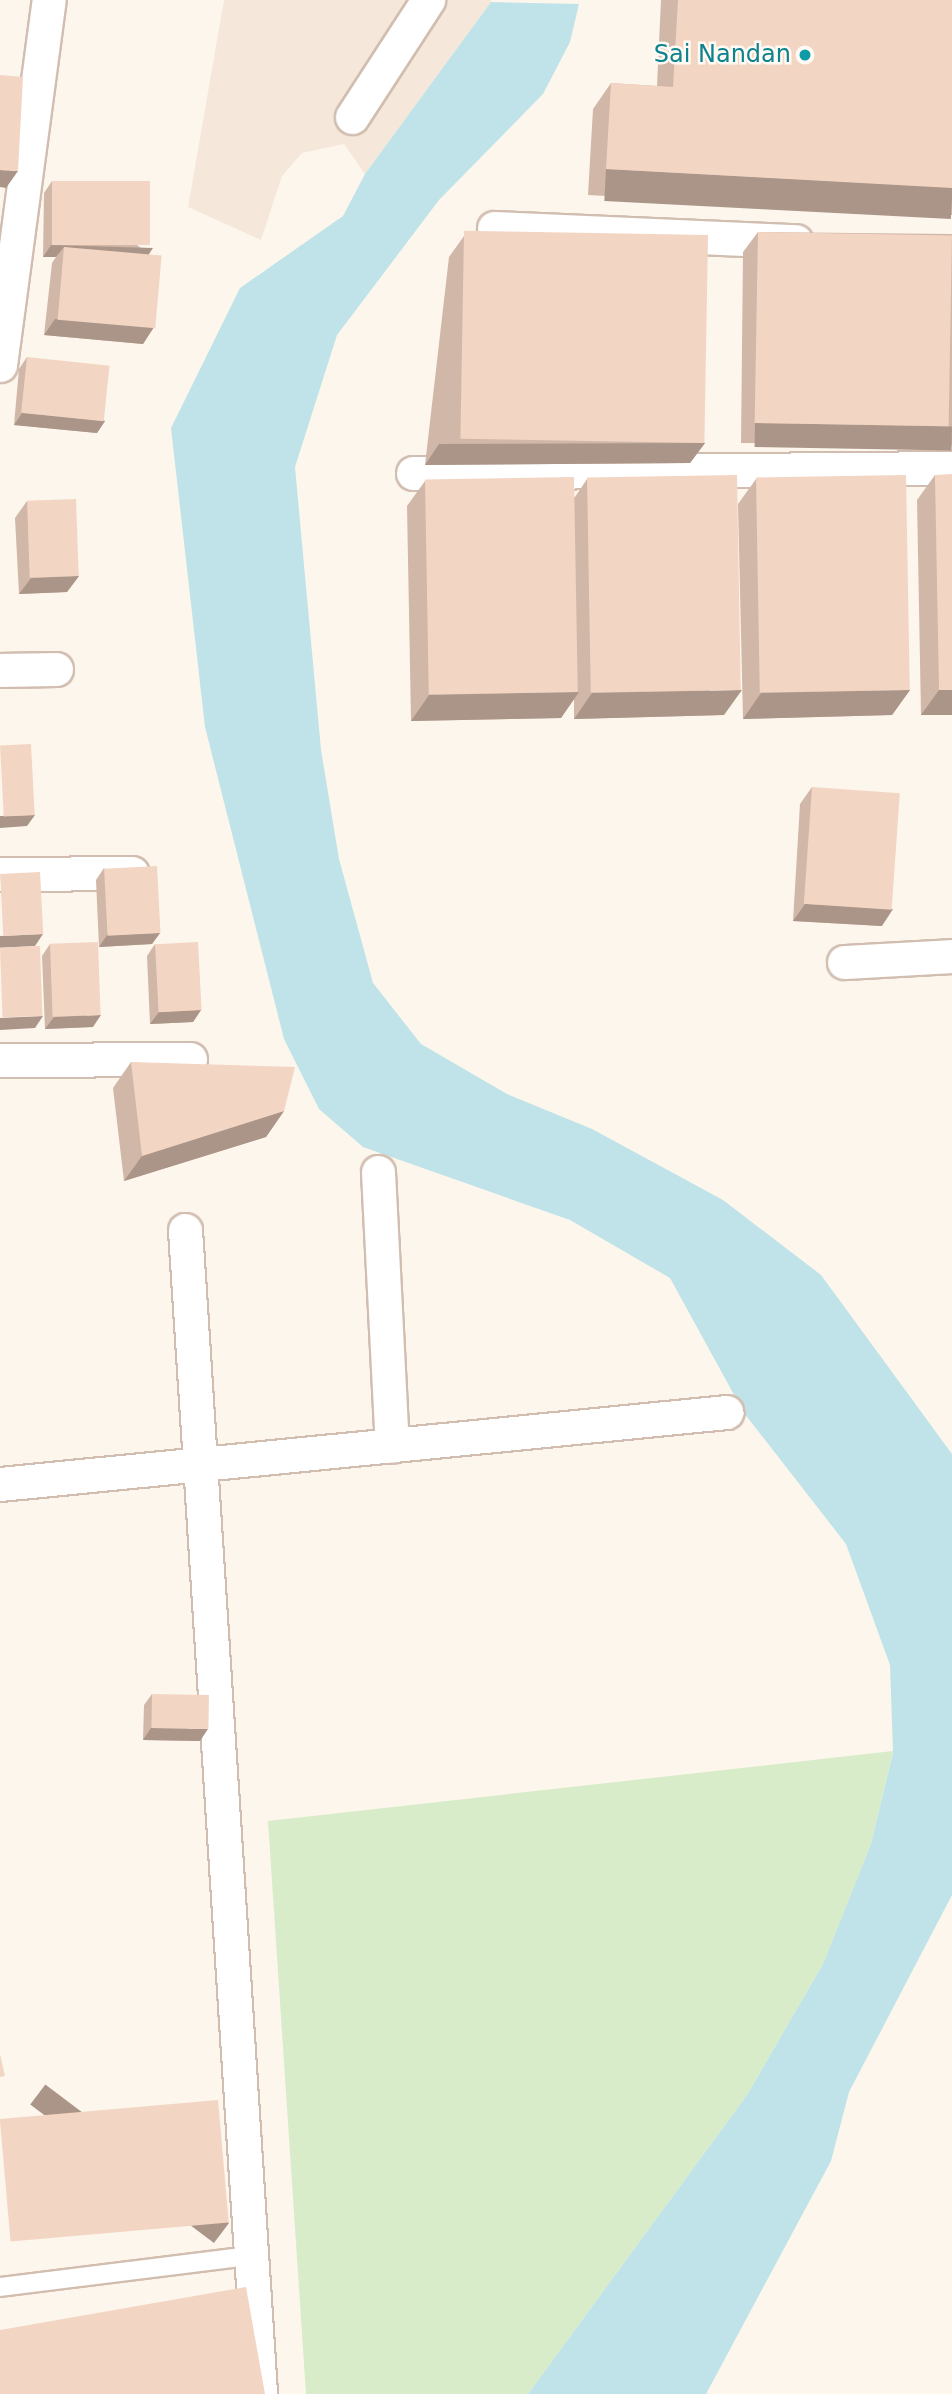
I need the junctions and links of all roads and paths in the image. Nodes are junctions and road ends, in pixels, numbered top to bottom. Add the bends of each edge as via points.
1 (49, 0) edge
2 (428, 0) edge
3 (352, 117) dead end
4 (494, 228) dead end
5 (827, 243) edge
6 (0, 365) edge
7 (952, 468) edge
8 (412, 473) dead end
9 (56, 669) dead end
10 (0, 670) edge
11 (132, 873) edge
12 (0, 874) edge
13 (952, 956) edge
14 (844, 962) dead end
15 (190, 1059) dead end
16 (0, 1060) edge
17 (378, 1172) dead end
18 (185, 1230) dead end
19 (726, 1412) dead end
20 (392, 1446) junction
21 (201, 1466) junction
22 (0, 1484) edge
23 (249, 2256) junction
24 (0, 2287) edge
25 (260, 2394) edge

1 - 6 street
2 - 3 street
4 - 5 street
7 - 8 street
9 - 10 street
11 - 12 street
13 - 14 street
15 - 16 street
17 - 20 street
18 - 21 street
19 - 20 street
20 - 21 street
21 - 22 street
21 - 23 street via 228,2101
23 - 24 lane
23 - 25 street

